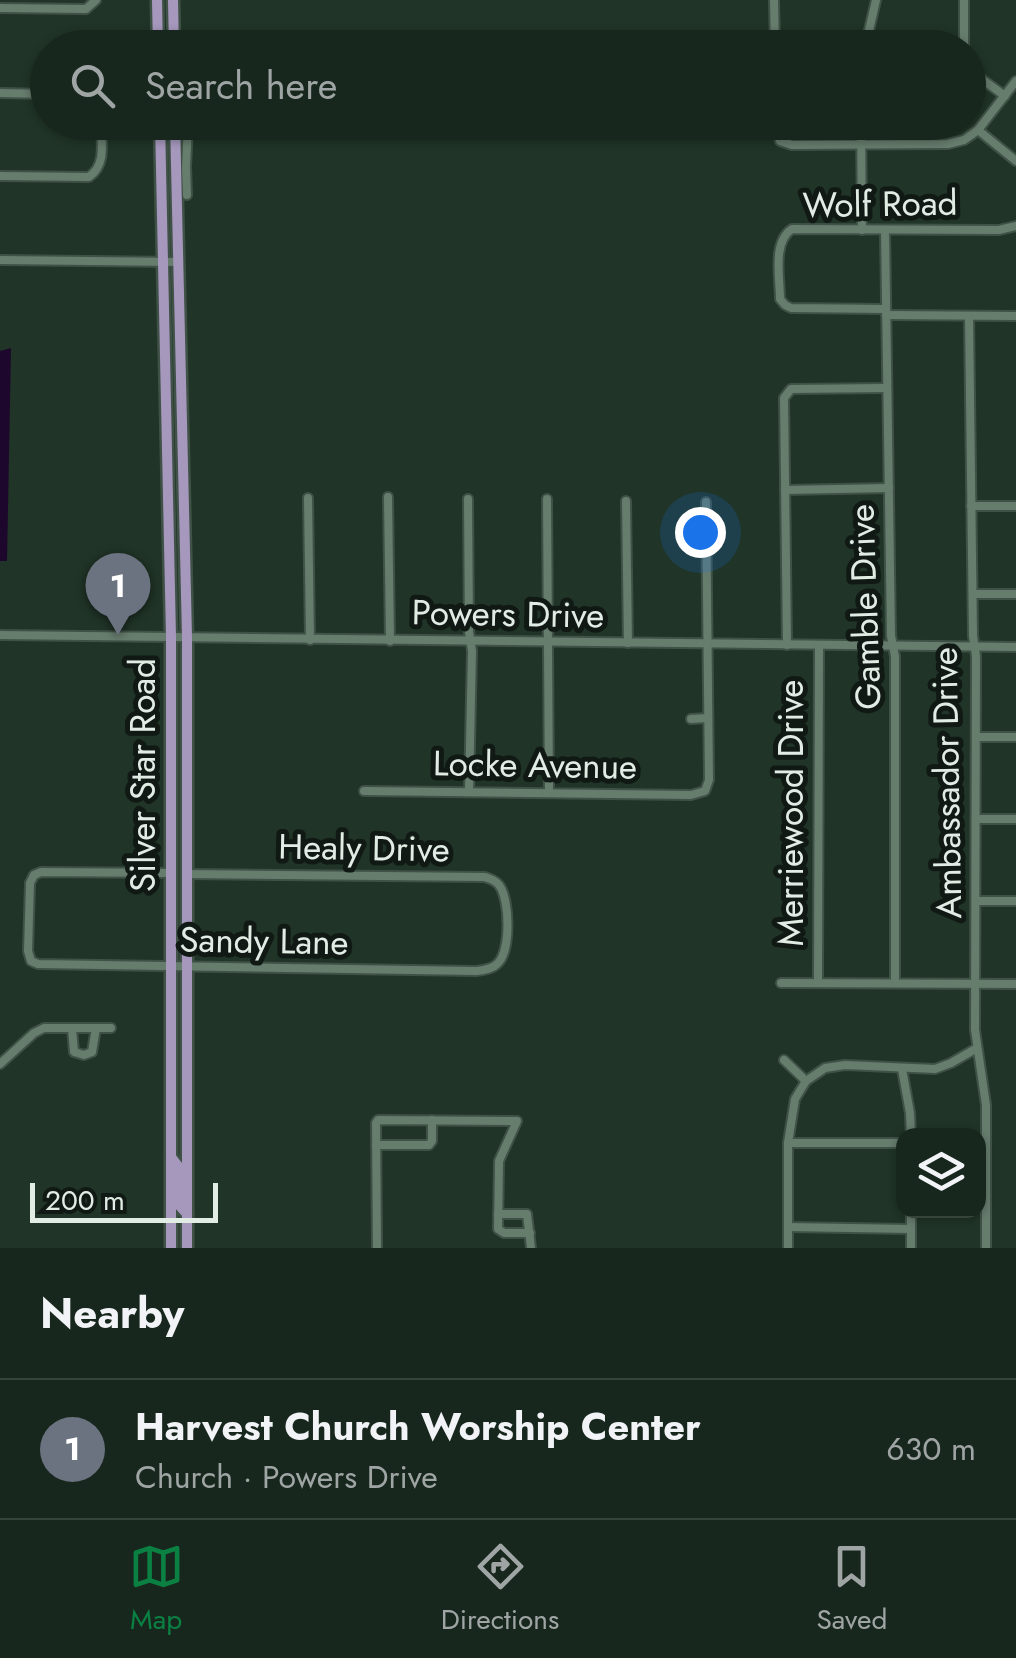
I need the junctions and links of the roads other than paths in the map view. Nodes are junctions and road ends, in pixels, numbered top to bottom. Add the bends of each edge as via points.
1 (96, 0) edge
2 (157, 0) edge
3 (173, 0) edge
4 (774, 0) edge
5 (876, 0) edge
6 (964, 0) edge
7 (0, 8) edge
8 (158, 30) edge
9 (174, 30) edge
10 (775, 30) edge
11 (869, 30) edge
12 (964, 30) edge
13 (1016, 81) edge
14 (986, 82) edge
15 (0, 94) edge
16 (30, 94) edge
17 (1005, 96) junction
18 (986, 120) edge
19 (986, 137) edge
20 (101, 140) edge
21 (160, 140) edge
22 (164, 140) edge
23 (176, 140) edge
24 (187, 140) edge
25 (780, 140) edge
26 (862, 140) edge
27 (964, 140) edge
28 (862, 144) junction
29 (1016, 161) edge
30 (0, 176) edge
31 (188, 195) dead end
32 (178, 212) junction
33 (1016, 226) edge
34 (862, 230) junction
35 (885, 230) junction
36 (0, 260) edge
37 (163, 262) junction
38 (178, 262) junction
39 (886, 312) junction
40 (969, 316) junction
41 (1016, 316) edge
42 (887, 388) junction
43 (166, 447) junction
44 (889, 488) junction
45 (785, 490) junction
46 (388, 497) dead end
47 (308, 498) dead end
48 (468, 499) dead end
49 (548, 500) dead end
50 (626, 501) dead end
51 (706, 502) dead end
52 (971, 506) junction
53 (1016, 506) edge
54 (184, 527) junction
55 (972, 594) junction
56 (1016, 594) edge
57 (0, 635) edge
58 (171, 637) junction
59 (186, 637) junction
60 (310, 640) junction
61 (390, 640) junction
62 (470, 642) junction
63 (548, 642) junction
64 (628, 643) junction
65 (707, 644) junction
66 (787, 645) junction
67 (819, 645) junction
68 (893, 646) junction
69 (975, 646) junction
70 (1016, 647) edge
71 (691, 718) dead end
72 (708, 718) junction
73 (976, 737) junction
74 (1016, 737) edge
75 (364, 790) dead end
76 (469, 792) junction
77 (549, 793) junction
78 (976, 819) junction
79 (1016, 819) edge
80 (171, 873) junction
81 (186, 874) junction
82 (976, 901) junction
83 (1016, 901) edge
84 (506, 924) joint
85 (171, 967) junction
86 (187, 968) junction
87 (818, 981) junction
88 (895, 982) junction
89 (780, 983) dead end
90 (976, 983) junction
91 (1016, 984) edge
92 (72, 1028) junction
93 (96, 1028) junction
94 (111, 1028) dead end
95 (977, 1048) junction
96 (784, 1060) dead end
97 (0, 1064) edge
98 (902, 1069) junction
99 (806, 1081) junction
100 (432, 1120) junction
101 (911, 1128) edge
102 (788, 1143) junction
103 (896, 1144) edge
104 (376, 1145) junction
105 (171, 1156) junction
106 (187, 1214) junction
107 (498, 1214) junction
108 (911, 1218) edge
109 (788, 1228) junction
110 (910, 1229) junction
111 (530, 1233) junction
112 (171, 1248) edge
113 (187, 1248) edge
114 (377, 1248) edge
115 (531, 1248) edge
116 (788, 1248) edge
117 (911, 1248) edge
118 (986, 1248) edge

1 - 7 street via 86,9
2 - 8 main road
3 - 9 main road
4 - 10 street
5 - 11 street
6 - 12 street
13 - 17 street
14 - 17 street
15 - 16 street
17 - 18 street
19 - 29 street
20 - 30 street via 102,162 89,177
21 - 37 main road, Silver Star Road
22 - 32 main road via 167,199
23 - 32 main road, Silver Star Road
24 - 31 street
25 - 28 street via 792,146
26 - 28 street
27 - 28 street
28 - 34 street
32 - 38 main road, Silver Star Road
33 - 35 street, Wolf Road
34 - 35 street, Wolf Road
34 - 39 street, Wolf Road via 785,234 780,299 791,308
35 - 39 street, Gamble Drive
36 - 37 street
37 - 38 street
37 - 43 main road, Silver Star Road
38 - 54 main road, Silver Star Road
39 - 40 street
39 - 42 street, Gamble Drive
40 - 41 street
40 - 52 street, Ambassador Drive
42 - 44 street, Gamble Drive
42 - 45 street, Merriewood Drive via 792,389 784,398
43 - 54 main road via 176,456
43 - 58 main road, Silver Star Road
44 - 45 street
44 - 68 street, Gamble Drive
45 - 66 street, Merriewood Drive
46 - 61 street
47 - 60 street
48 - 62 street
49 - 63 street
50 - 64 street
51 - 65 street
52 - 53 street
52 - 55 street, Ambassador Drive
54 - 59 main road, Silver Star Road
55 - 56 street
55 - 69 street, Ambassador Drive
57 - 58 street, Powers Drive
58 - 59 street, Powers Drive
58 - 80 main road, Silver Star Road
59 - 60 street, Powers Drive
59 - 81 main road, Silver Star Road
60 - 61 street, Powers Drive
61 - 62 street, Powers Drive
62 - 63 street, Powers Drive
62 - 76 street
63 - 64 street, Powers Drive
63 - 77 street
64 - 65 street, Powers Drive
65 - 66 street, Powers Drive
65 - 72 street
66 - 67 street, Powers Drive
67 - 68 street, Powers Drive
67 - 87 street, Merriewood Drive
68 - 69 street, Powers Drive
68 - 88 street, Gamble Drive
69 - 70 street, Powers Drive
69 - 73 street, Ambassador Drive
71 - 72 street
72 - 77 street, Locke Avenue via 705,791
73 - 74 street
73 - 78 street, Ambassador Drive
75 - 76 street, Locke Avenue
76 - 77 street, Locke Avenue
78 - 79 street
78 - 82 street, Ambassador Drive
80 - 85 main road, Silver Star Road
80 - 85 street, Sandy Lane via 34,875 28,952 38,964
81 - 84 street, Healy Drive via 485,877 506,898
81 - 86 main road, Silver Star Road
82 - 83 street
82 - 90 street, Ambassador Drive
84 - 86 street, Sandy Lane via 503,956 488,970
85 - 86 street, Sandy Lane
85 - 105 main road, Silver Star Road
86 - 106 main road, Silver Star Road
87 - 88 street
87 - 89 street
88 - 90 street
90 - 91 street
90 - 95 street, Ambassador Drive
92 - 93 street
92 - 93 street via 74,1052 84,1055 92,1052
92 - 97 street via 34,1033
93 - 94 street
95 - 98 street via 935,1069
95 - 118 street, Ambassador Drive via 986,1105
96 - 99 street
98 - 99 street via 845,1065
98 - 101 street
99 - 102 street
100 - 104 street via 429,1145
100 - 104 street via 378,1120
100 - 107 street via 517,1121 499,1162
102 - 103 street
102 - 109 street
104 - 114 street
105 - 106 main road via 178,1166 178,1204
105 - 112 main road, Silver Star Road
106 - 113 main road, Silver Star Road
107 - 111 street via 527,1214
107 - 111 street via 500,1232
108 - 110 street
109 - 110 street
109 - 116 street
110 - 117 street
111 - 115 street

